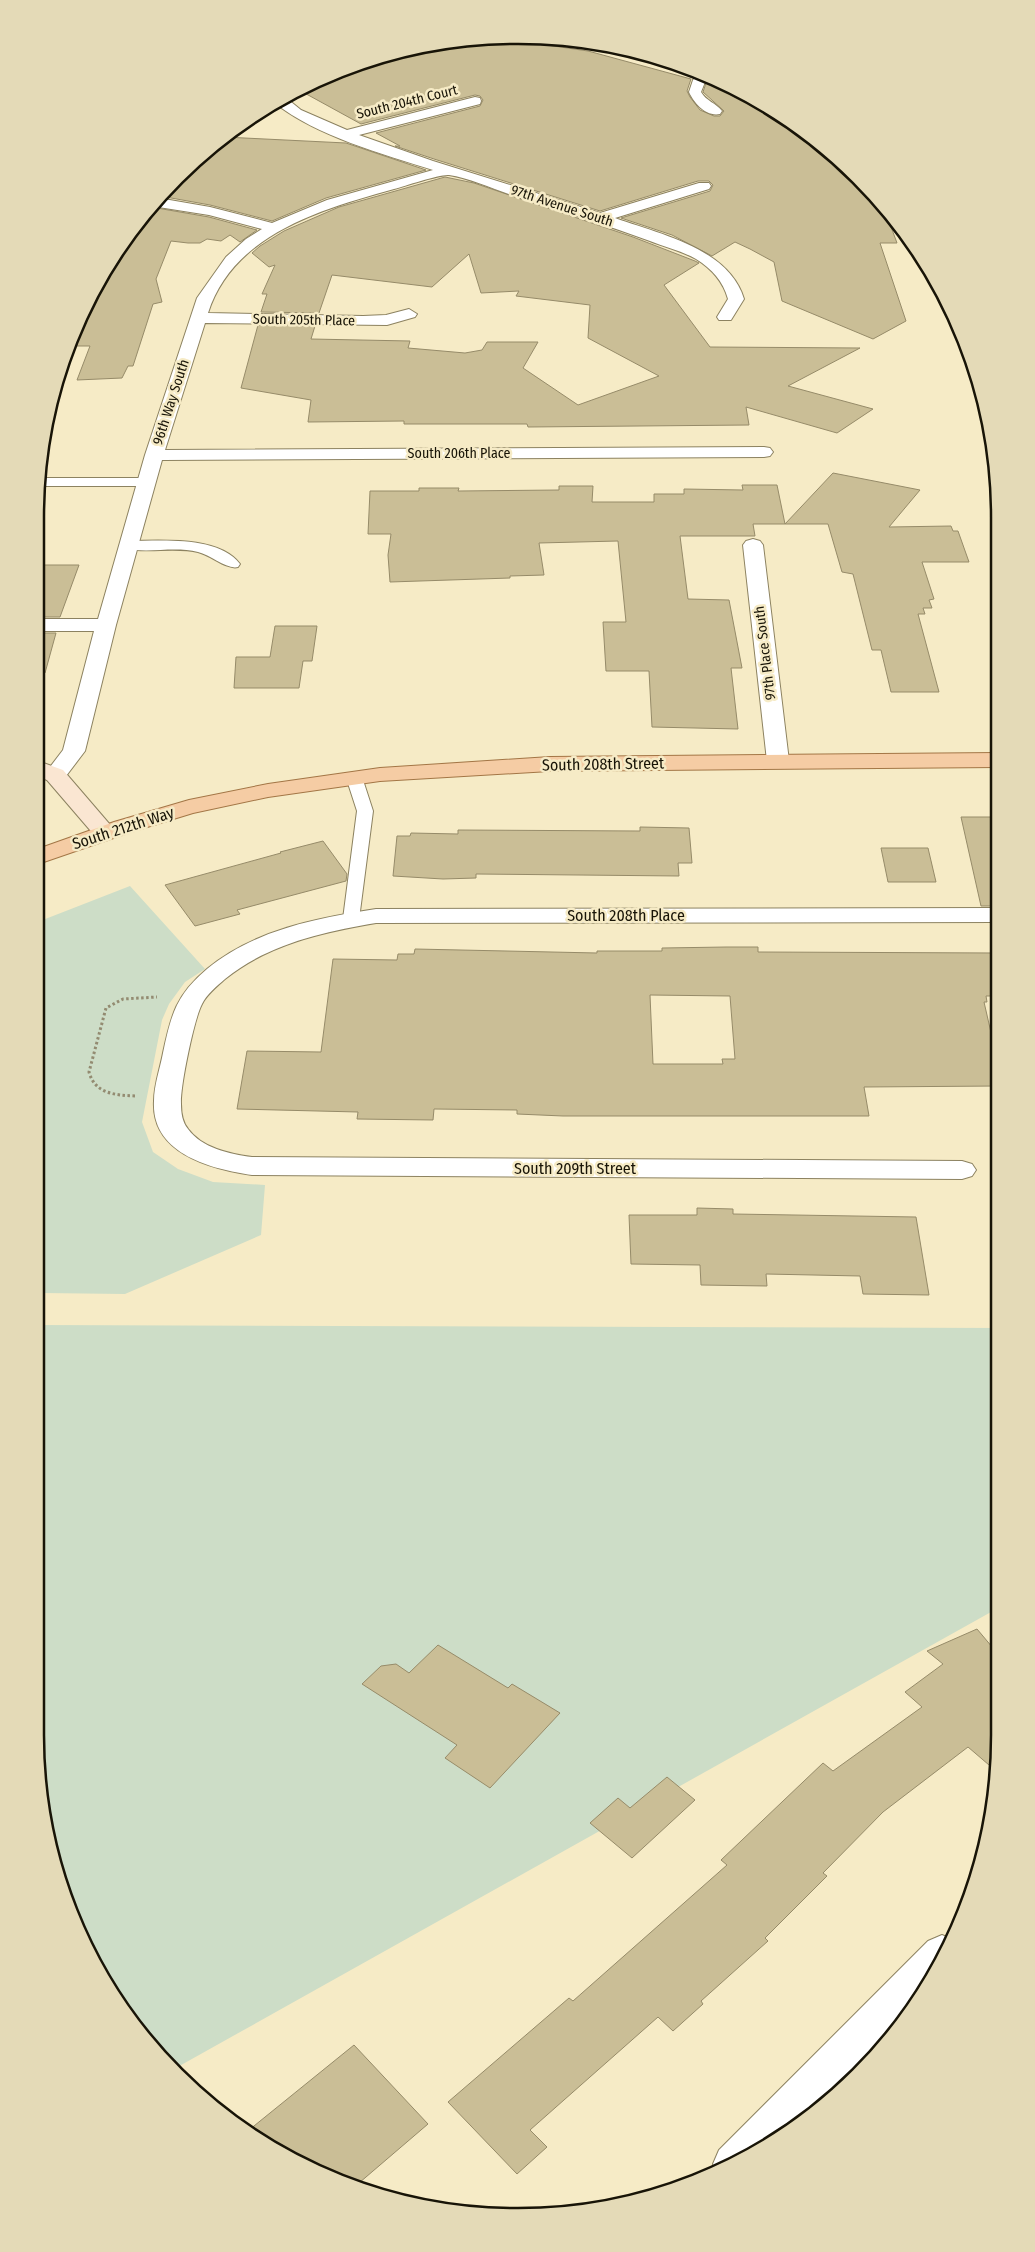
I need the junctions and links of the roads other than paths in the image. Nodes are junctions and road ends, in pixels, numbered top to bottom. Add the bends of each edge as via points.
1 (699, 80) edge
2 (476, 101) dead end
3 (285, 105) edge
4 (714, 111) dead end
5 (347, 134) junction
6 (448, 170) junction
7 (704, 186) dead end
8 (163, 203) edge
9 (600, 218) junction
10 (274, 228) junction
11 (409, 314) dead end
12 (725, 317) dead end
13 (198, 318) junction
14 (764, 452) dead end
15 (154, 454) junction
16 (45, 482) edge
17 (146, 482) junction
18 (128, 545) junction
19 (753, 545) dead end
20 (233, 564) dead end
21 (44, 625) edge
22 (106, 625) junction
23 (991, 760) edge
24 (778, 761) junction
25 (45, 771) edge
26 (354, 777) junction
27 (213, 802) joint
28 (104, 832) junction
29 (44, 855) edge
30 (991, 915) edge
31 (351, 919) junction
32 (191, 1148) joint
33 (962, 1170) dead end
34 (932, 1963) edge
35 (751, 2146) edge

1 - 4 street via 695,92 699,100
2 - 5 street, South 204th Court
3 - 5 street, 97th Avenue South via 317,124
5 - 6 street, 97th Avenue South
6 - 9 street, 97th Avenue South
6 - 10 street, 96th Way South via 321,208
7 - 9 street
8 - 10 street via 210,211
9 - 12 street, 97th Avenue South via 696,253 711,262 730,282 736,299
10 - 13 street, 96th Way South via 232,259 217,277
11 - 13 street, South 205th Place via 387,320 363,321
13 - 15 street, 96th Way South
14 - 15 street, South 206th Place
15 - 17 street, 96th Way South
16 - 17 lane
17 - 18 street, 96th Way South
18 - 20 lane via 196,546 220,553
18 - 22 street, 96th Way South
19 - 24 street, 97th Place South
21 - 22 street
22 - 25 street, 96th Way South via 74,751
23 - 24 main road, South 208th Street
24 - 26 main road, South 208th Street via 548,764
25 - 28 street
26 - 27 main road, South 208th Street
26 - 31 lane via 365,811
27 - 28 main road, South 212th Way
28 - 29 main road, South 212th Way
30 - 31 street, South 208th Place via 376,916
31 - 32 street, South 208th Place via 295,931 260,946 221,970 196,992 185,1013 168,1097 168,1120
32 - 33 street, South 209th Street via 224,1163 252,1166
34 - 35 street

